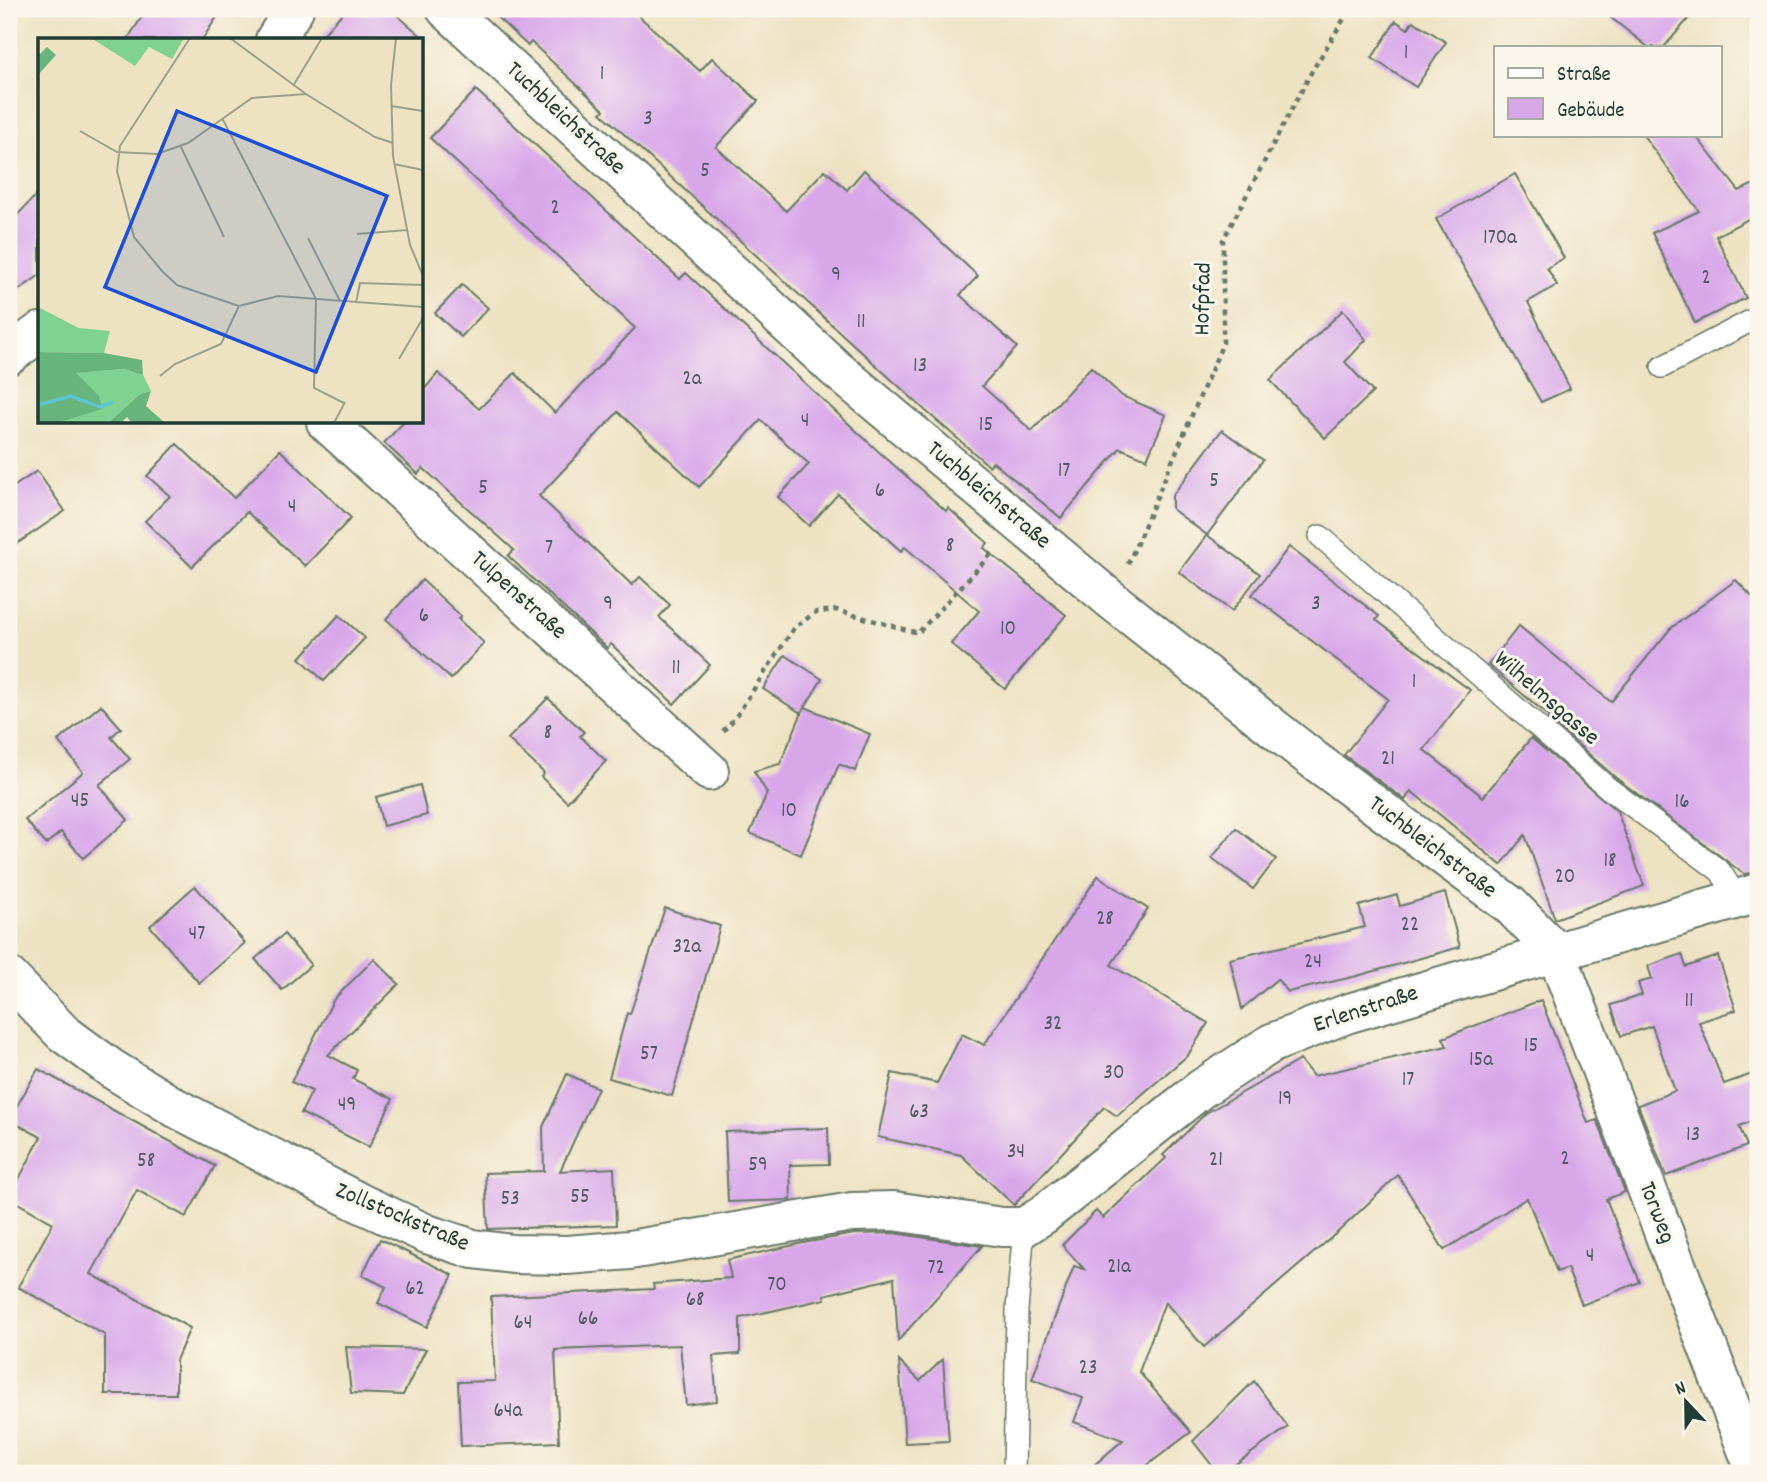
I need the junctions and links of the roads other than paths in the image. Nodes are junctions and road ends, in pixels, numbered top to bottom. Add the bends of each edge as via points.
1 (294, 9) edge
2 (446, 9) edge
3 (276, 38) edge
4 (1758, 317) edge
5 (38, 333) edge
6 (9, 355) edge
7 (1662, 367) dead end
8 (328, 424) edge
9 (1320, 536) dead end
10 (703, 766) road end
11 (1748, 896) edge
12 (1556, 952) junction
13 (9, 977) edge
14 (1024, 1227) junction
15 (1014, 1473) edge
16 (1756, 1473) edge

1 - 3 street
2 - 12 street, Tuchbleichstraße via 836,369 1109,598 1314,760 1510,905
4 - 7 lane
5 - 6 street
8 - 10 street, Tulpenstraße
9 - 11 lane, Wilhelmsgasse via 1608,788
11 - 12 street, Erlenstraße
12 - 14 street, Erlenstraße via 1346,1014 1272,1043 1201,1090
12 - 16 street, Torweg
13 - 14 street, Zollstockstraße via 63,1033 176,1108 360,1203 473,1249 567,1255 630,1251 852,1212 894,1211
14 - 15 lane via 1017,1310

